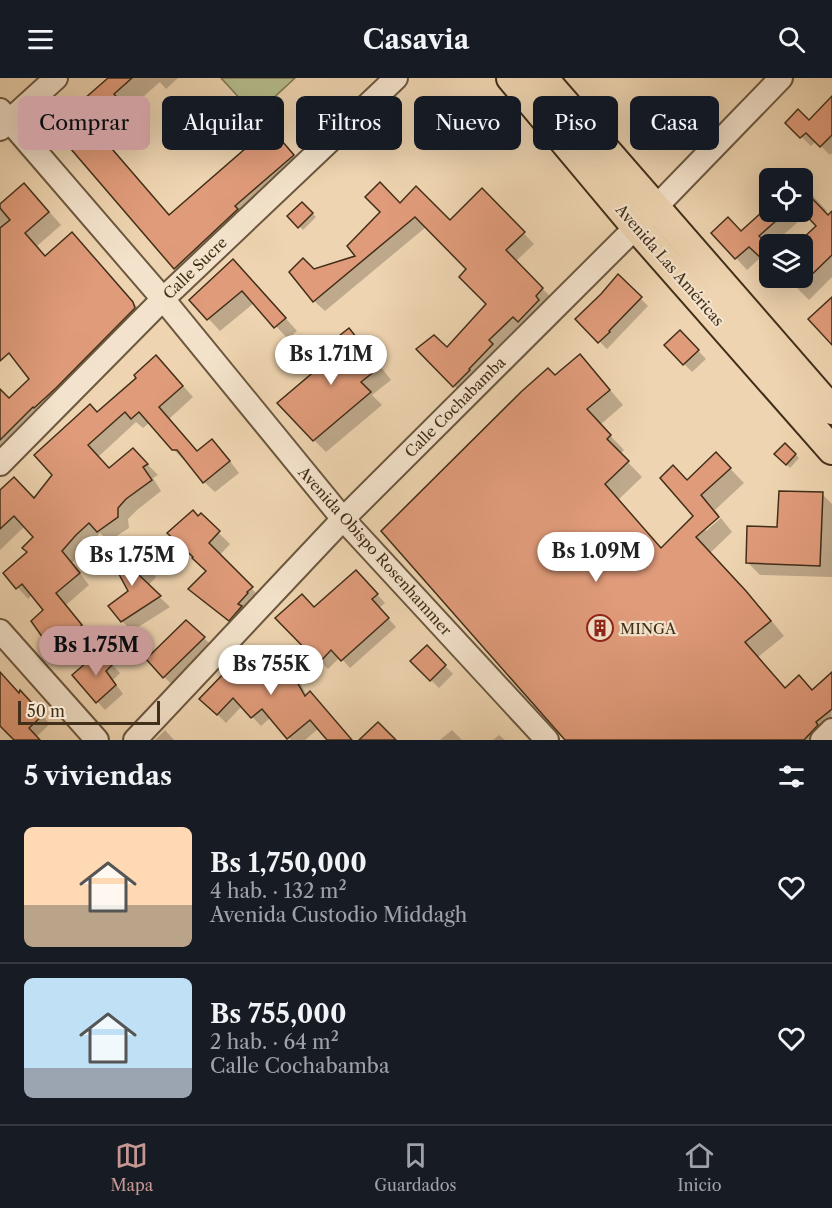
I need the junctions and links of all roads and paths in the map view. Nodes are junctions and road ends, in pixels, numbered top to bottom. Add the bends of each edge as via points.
1 (56, 78) edge
2 (396, 78) edge
3 (511, 78) edge
4 (543, 78) edge
5 (781, 78) edge
6 (3, 120) edge
7 (645, 217) junction
8 (163, 298) junction
9 (832, 410) edge
10 (832, 450) edge
11 (0, 464) edge
12 (343, 519) junction
13 (0, 631) edge
14 (832, 730) edge
15 (97, 740) edge
16 (135, 740) edge
17 (547, 740) edge
18 (822, 740) edge

1 - 6 street
2 - 8 street, Calle Sucre
3 - 7 main road, Avenida Las Américas
4 - 7 main road, Avenida Las Américas
5 - 7 street, Calle Cochabamba
6 - 8 street, Avenida Obispo Rosenhammer
7 - 9 main road, Avenida Las Américas
7 - 10 main road, Avenida Las Américas
7 - 12 street, Calle Cochabamba
8 - 11 street, Calle Sucre
8 - 12 street, Avenida Obispo Rosenhammer
12 - 16 street, Calle Cochabamba
12 - 17 street, Avenida Obispo Rosenhammer
13 - 15 street
14 - 18 street

